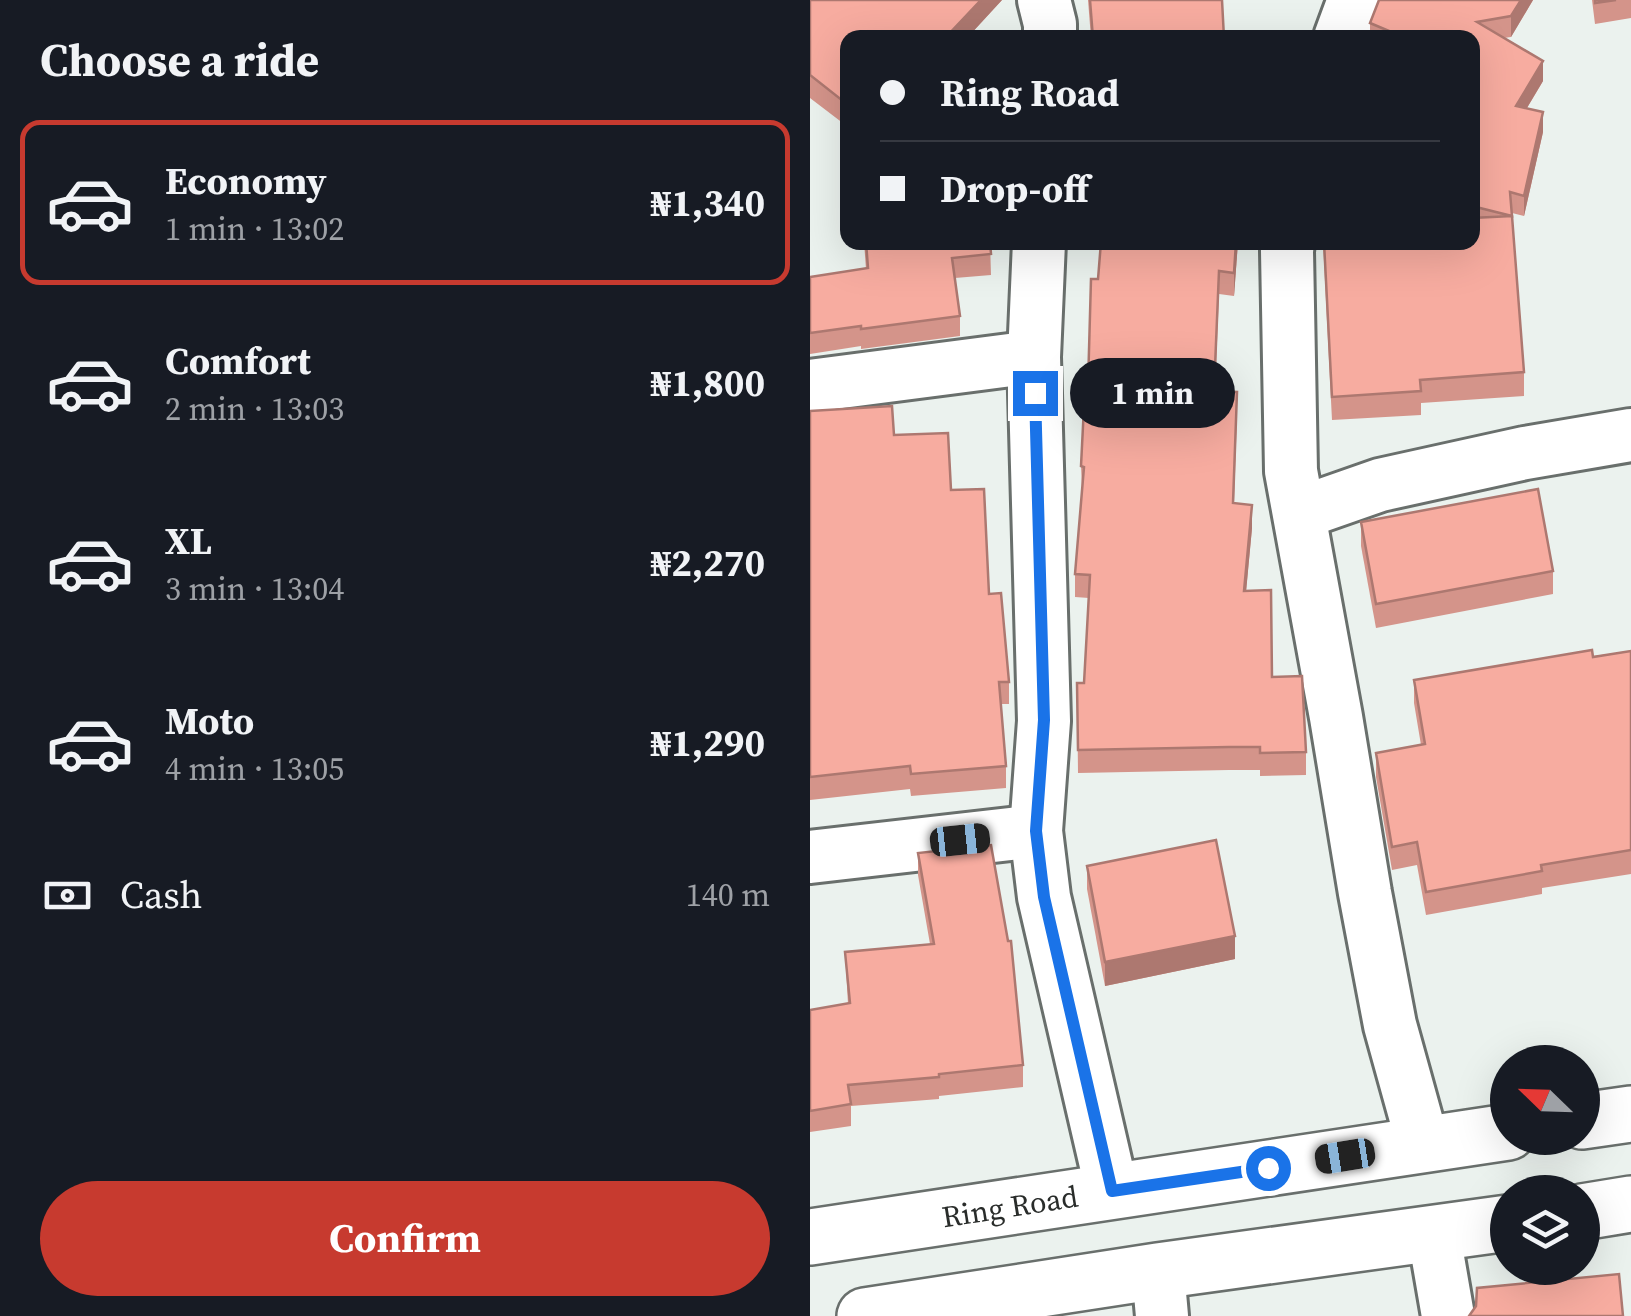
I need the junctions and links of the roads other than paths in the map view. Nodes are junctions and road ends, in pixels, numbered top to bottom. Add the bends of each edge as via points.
1 (1044, 0) edge
2 (1354, 0) edge
3 (1050, 30) edge
4 (1343, 30) edge
5 (1039, 250) edge
6 (1286, 250) edge
7 (1034, 357) junction
8 (810, 386) edge
9 (1631, 435) edge
10 (1300, 513) junction
11 (1036, 831) junction
12 (810, 857) edge
13 (1631, 1114) edge
14 (1600, 1118) edge
15 (1490, 1135) edge
16 (1423, 1144) junction
17 (1112, 1191) junction
18 (1631, 1204) edge
19 (1600, 1209) edge
20 (1490, 1226) edge
21 (1434, 1235) junction
22 (810, 1237) edge
23 (1160, 1294) edge
24 (865, 1316) edge
25 (1448, 1316) edge

1 - 3 street
2 - 4 street
5 - 7 street
6 - 10 street via 1291,471
7 - 8 street
7 - 11 street via 1044,720
9 - 10 street via 1380,485
10 - 16 street via 1390,1025
11 - 12 street
11 - 17 street via 1044,897
13 - 14 main road
15 - 16 main road, Ring Road
16 - 17 main road, Ring Road
17 - 22 main road, Ring Road
18 - 19 main road
20 - 21 main road
21 - 23 main road
21 - 25 street
23 - 24 main road

